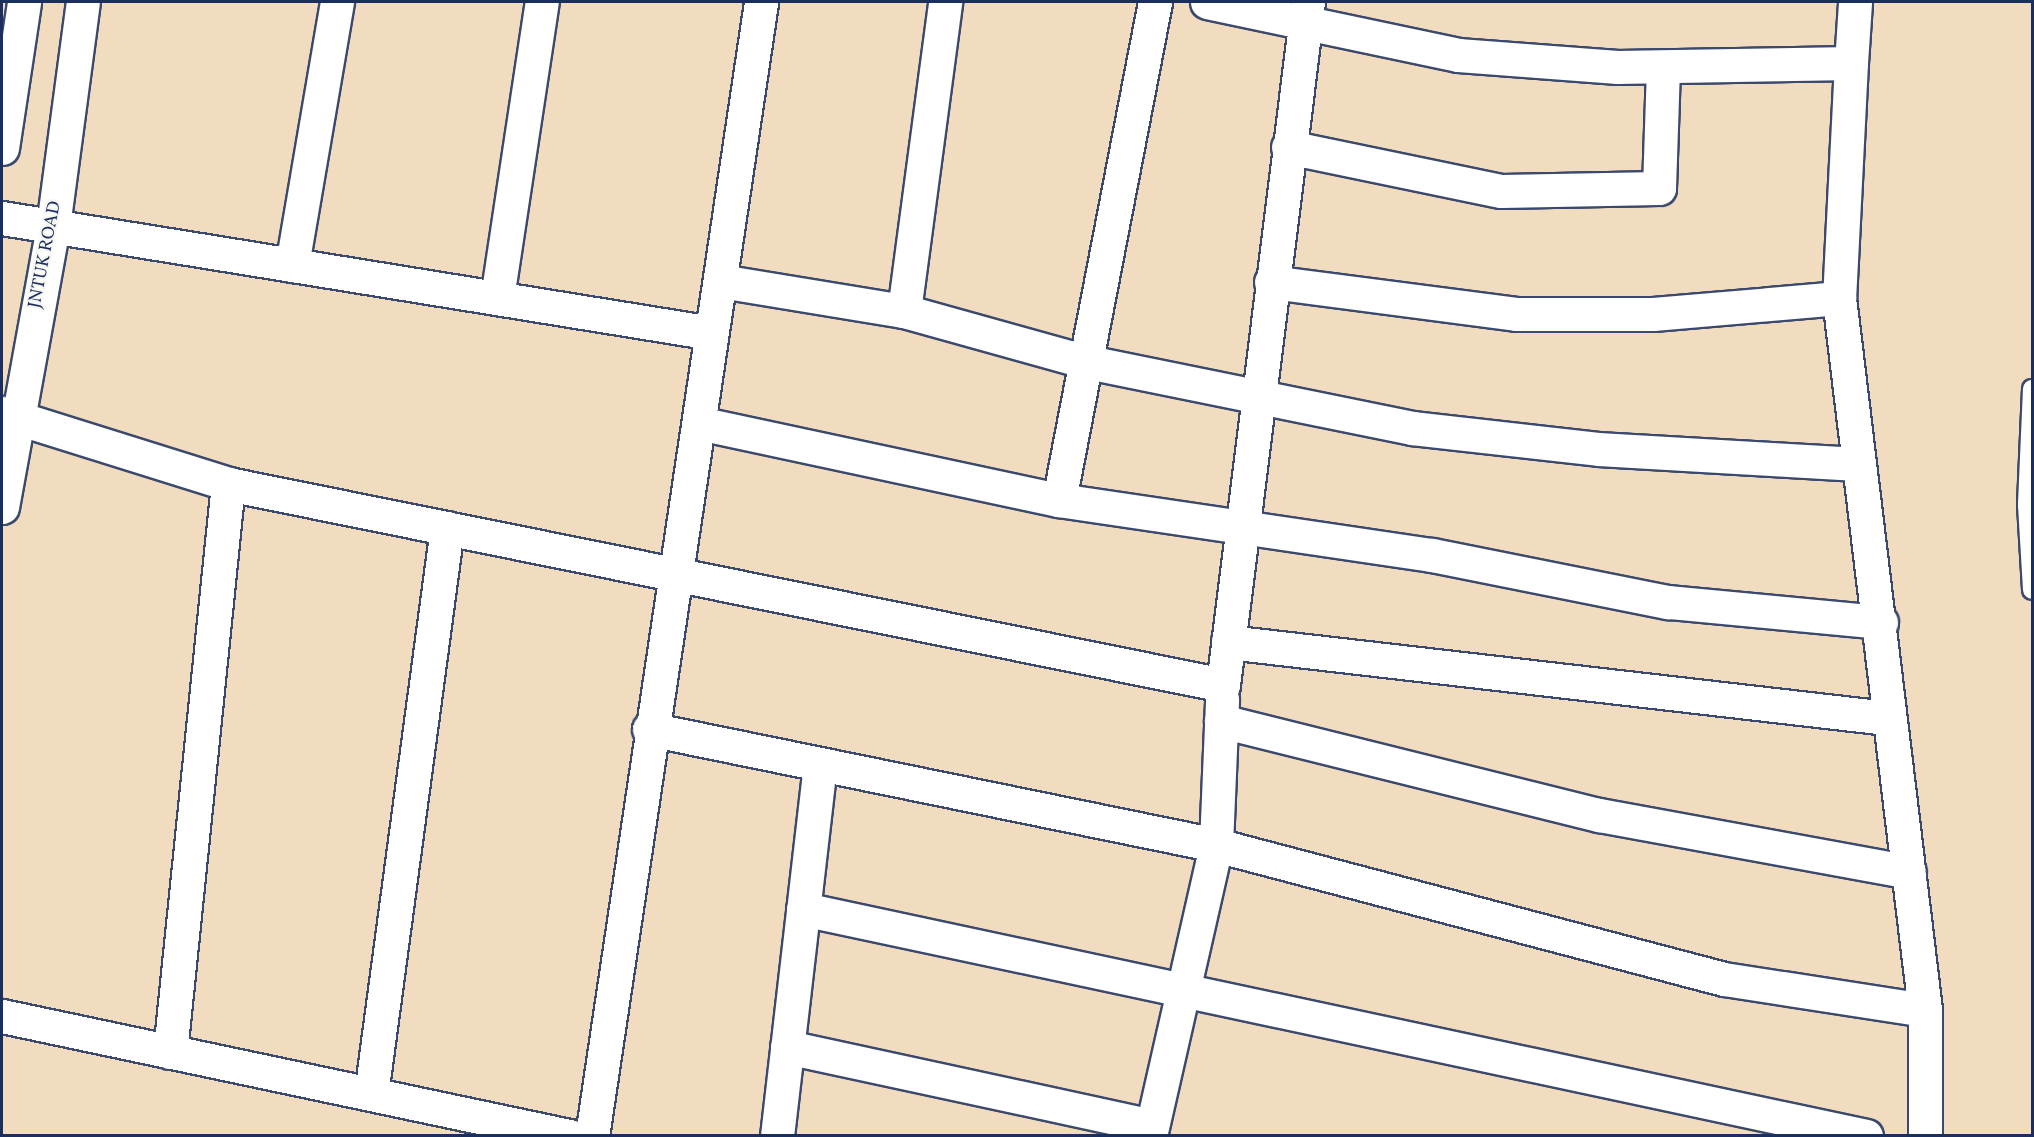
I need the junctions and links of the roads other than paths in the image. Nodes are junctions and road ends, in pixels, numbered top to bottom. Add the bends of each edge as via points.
1 (24, 2) edge
2 (83, 2) edge
3 (336, 2) edge
4 (542, 2) edge
5 (761, 2) edge
6 (945, 2) edge
7 (1155, 2) edge
8 (1207, 2) edge
9 (1855, 2) edge
10 (1307, 12) edge
11 (1851, 63) junction
12 (1663, 67) junction
13 (1288, 147) junction
14 (2, 148) edge
15 (2, 218) edge
16 (53, 226) junction
17 (292, 265) junction
18 (720, 281) junction
19 (1271, 282) junction
20 (497, 298) junction
21 (1839, 298) junction
22 (904, 311) junction
23 (712, 333) junction
24 (1083, 361) junction
25 (2032, 389) edge
26 (1258, 394) junction
27 (8, 415) edge
28 (699, 423) junction
29 (1858, 464) junction
30 (228, 484) junction
31 (1059, 500) junction
32 (2, 507) edge
33 (447, 528) junction
34 (1242, 530) junction
35 (675, 573) junction
36 (2032, 590) edge
37 (1881, 622) junction
38 (1228, 642) junction
39 (1223, 685) junction
40 (1887, 718) junction
41 (1221, 721) junction
42 (649, 729) junction
43 (820, 764) junction
44 (1216, 845) junction
45 (1909, 872) junction
46 (803, 909) junction
47 (1182, 987) junction
48 (1925, 1010) junction
49 (2, 1016) edge
50 (787, 1047) junction
51 (170, 1052) junction
52 (371, 1094) junction
53 (1151, 1131) edge
54 (569, 1136) edge
55 (591, 1136) edge
56 (777, 1136) edge
57 (1866, 1136) edge
58 (1925, 1136) edge

1 - 14 street
2 - 16 street, JNTUK ROAD
3 - 17 street
4 - 20 street
5 - 18 street
6 - 22 street
7 - 24 street
8 - 10 street
9 - 11 street
10 - 12 street via 1458,55
10 - 13 street
11 - 12 street
11 - 21 street
12 - 13 street via 1659,188 1501,191
13 - 19 street
15 - 16 street
16 - 17 street
16 - 27 street, JNTUK ROAD
17 - 20 street
18 - 22 street
18 - 23 street
19 - 21 street via 1516,314 1653,314
19 - 26 street
20 - 23 street
21 - 29 street
22 - 24 street
23 - 28 street
24 - 26 street
24 - 31 street
25 - 36 lane via 2027,505
26 - 29 street via 1412,429 1598,448
26 - 34 street
27 - 30 street
27 - 32 street, JNTUK ROAD
28 - 31 street
28 - 35 street
29 - 37 street
30 - 33 street
30 - 51 street
31 - 34 street
33 - 35 street
33 - 52 street
34 - 37 street via 1432,555 1668,602
34 - 38 street
35 - 39 street
35 - 42 street
37 - 40 street
38 - 39 street
38 - 40 street
39 - 41 street
40 - 45 street
41 - 44 street
41 - 45 street via 1599,815
42 - 43 street
42 - 55 street
43 - 44 street
43 - 46 street
44 - 47 street
44 - 48 street via 1724,979
45 - 48 street
46 - 47 street
46 - 50 street
47 - 53 street
47 - 57 street
48 - 58 street
49 - 51 street
50 - 53 street
50 - 56 street
51 - 52 street
52 - 54 street

